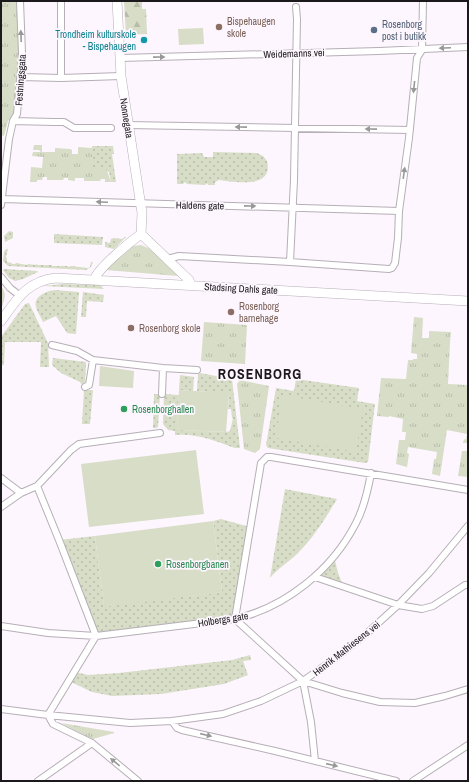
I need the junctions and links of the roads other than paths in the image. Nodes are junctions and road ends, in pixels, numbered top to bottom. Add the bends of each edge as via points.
1 (20, 1) edge
2 (61, 1) edge
3 (117, 1) edge
4 (423, 1) edge
5 (296, 7) dead end
6 (468, 47) edge
7 (422, 50) junction
8 (297, 53) junction
9 (120, 58) junction
10 (121, 76) junction
11 (21, 77) junction
12 (61, 78) junction
13 (13, 122) junction
14 (128, 125) junction
15 (295, 127) junction
16 (111, 128) dead end
17 (410, 130) junction
18 (1, 202) edge
19 (141, 204) junction
20 (293, 208) junction
21 (399, 212) junction
22 (142, 234) junction
23 (167, 259) junction
24 (290, 262) junction
25 (1, 277) edge
26 (94, 280) junction
27 (191, 285) junction
28 (19, 296) junction
29 (468, 301) edge
30 (1, 321) edge
31 (78, 343) dead end
32 (52, 345) dead end
33 (77, 351) junction
34 (93, 360) junction
35 (163, 368) junction
36 (197, 370) dead end
37 (85, 387) dead end
38 (162, 394) dead end
39 (160, 433) dead end
40 (370, 474) junction
41 (1, 478) edge
42 (37, 486) junction
43 (468, 490) edge
44 (21, 493) junction
45 (1, 507) edge
46 (468, 526) edge
47 (461, 535) junction
48 (468, 536) edge
49 (315, 577) junction
50 (468, 585) edge
51 (398, 606) junction
52 (235, 619) junction
53 (1, 626) edge
54 (96, 636) junction
55 (303, 681) junction
56 (468, 689) edge
57 (1, 709) edge
58 (48, 715) junction
59 (172, 720) junction
60 (92, 743) junction
61 (468, 745) edge
62 (315, 761) junction
63 (38, 781) edge
64 (138, 781) edge
65 (396, 781) edge
66 (413, 781) edge

11 -> 1 street, Festningsgata
2 - 12 street
3 - 9 main road, Nonnegata
4 - 7 street
5 - 8 street
6 -> 7 street, Weidemanns vei
7 - 8 street, Weidemanns vei
7 -> 17 street via 417,58
9 -> 8 street, Weidemanns vei
8 - 15 street
9 - 10 main road, Nonnegata
10 - 12 street
10 - 14 main road, Nonnegata
11 - 12 street
11 - 13 street, Festningsgata via 17,114
13 - 16 street via 64,122 74,128
13 - 18 street, Festningsgata
15 -> 14 street
14 - 19 main road, Nonnegata
17 -> 15 street
15 - 20 street
21 -> 17 street
19 -> 18 street, Haldens gate
19 -> 20 street, Haldens gate
19 - 22 main road, Nonnegata
20 - 21 street, Haldens gate
20 - 24 street
21 - 24 street via 398,238 392,268
22 - 23 main road
22 - 26 main road via 99,272
23 - 24 street via 180,256
23 - 27 main road
25 - 28 street
26 - 27 main road, Stadsing Dahls gate
26 - 28 main road, Stadsing Dahls gate via 47,279 28,288
27 - 29 main road, Stadsing Dahls gate
28 - 30 main road
31 - 33 street
32 - 33 street
33 - 34 street
34 - 35 street
34 - 37 street via 89,385
35 - 36 street
35 - 38 street
39 - 42 street via 79,444
40 - 43 street
40 - 49 street, Holbergs gate via 357,523 341,547
40 - 52 street via 271,457 266,457 262,461
41 - 44 street
42 - 44 street
42 - 54 street
44 - 45 street
46 - 47 street, Henrik Mathiesens vei
47 - 48 street
47 - 51 street, Henrik Mathiesens vei
49 - 51 street
49 - 52 street, Holbergs gate via 276,604
50 - 51 street via 433,606 422,609
51 - 55 street, Henrik Mathiesens vei via 340,656
52 - 54 street, Holbergs gate
52 - 55 street
53 - 54 street, Holbergs gate via 48,633
54 - 58 street
55 - 56 street via 342,694 380,702 415,703
55 - 59 street, Henrik Mathiesens vei via 260,701 223,714
55 - 62 street
57 - 58 street, Henrik Mathiesens vei
58 - 59 street, Henrik Mathiesens vei via 130,723
58 - 60 street via 53,724
59 -> 62 street via 177,728 182,730
60 - 63 street
64 -> 60 street
61 - 66 street
62 -> 65 street

